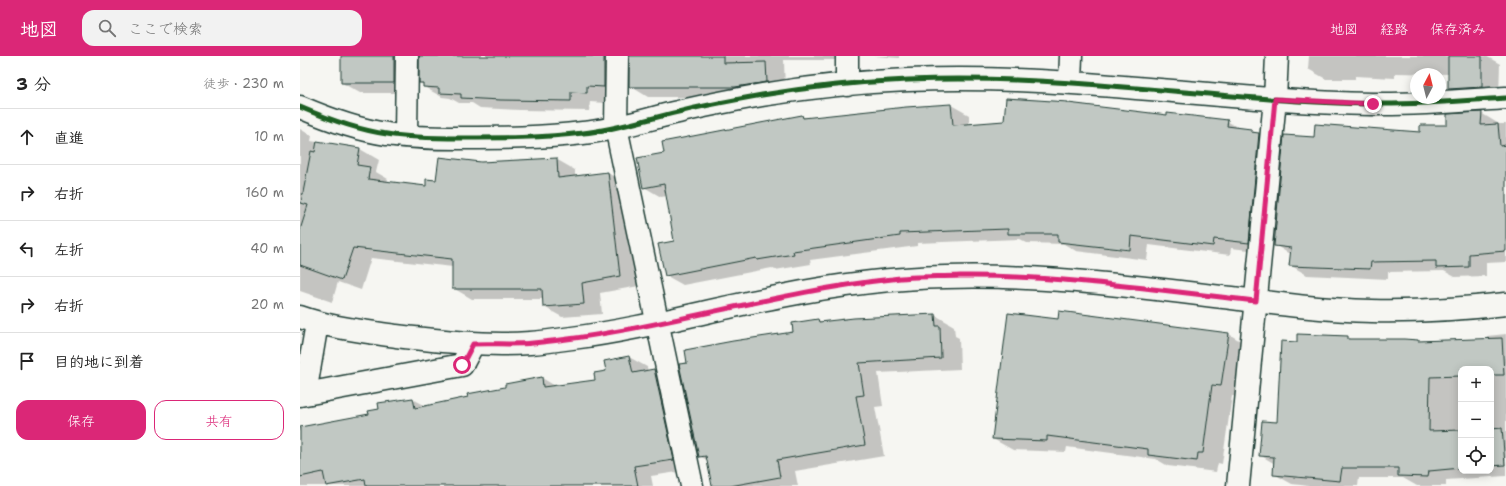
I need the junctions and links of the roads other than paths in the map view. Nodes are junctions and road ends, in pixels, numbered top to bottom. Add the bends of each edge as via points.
1 (407, 56) edge
2 (617, 56) edge
3 (847, 56) edge
4 (1071, 56) edge
5 (1277, 56) edge
6 (1070, 82) junction
7 (847, 85) junction
8 (1506, 98) edge
9 (1275, 99) junction
10 (300, 107) edge
11 (616, 127) junction
12 (406, 136) junction
13 (1256, 301) junction
14 (1506, 304) edge
15 (308, 320) edge
16 (657, 324) junction
17 (473, 344) junction
18 (302, 395) edge
19 (692, 486) edge
20 (1238, 486) edge

1 - 12 street
2 - 11 street
3 - 7 street
4 - 6 street
5 - 9 street
6 - 7 street via 908,80
6 - 9 street
7 - 11 street via 765,95 683,110
8 - 9 street via 1373,104
9 - 13 street
10 - 12 street via 336,122
11 - 12 street via 584,133 508,138
11 - 16 street
13 - 14 street via 1370,311 1465,309
13 - 16 street via 1106,283 997,276 902,278 780,296
13 - 20 street
15 - 17 street via 364,331
15 - 18 street
16 - 17 street via 532,343
16 - 19 street
17 - 18 street via 462,365

